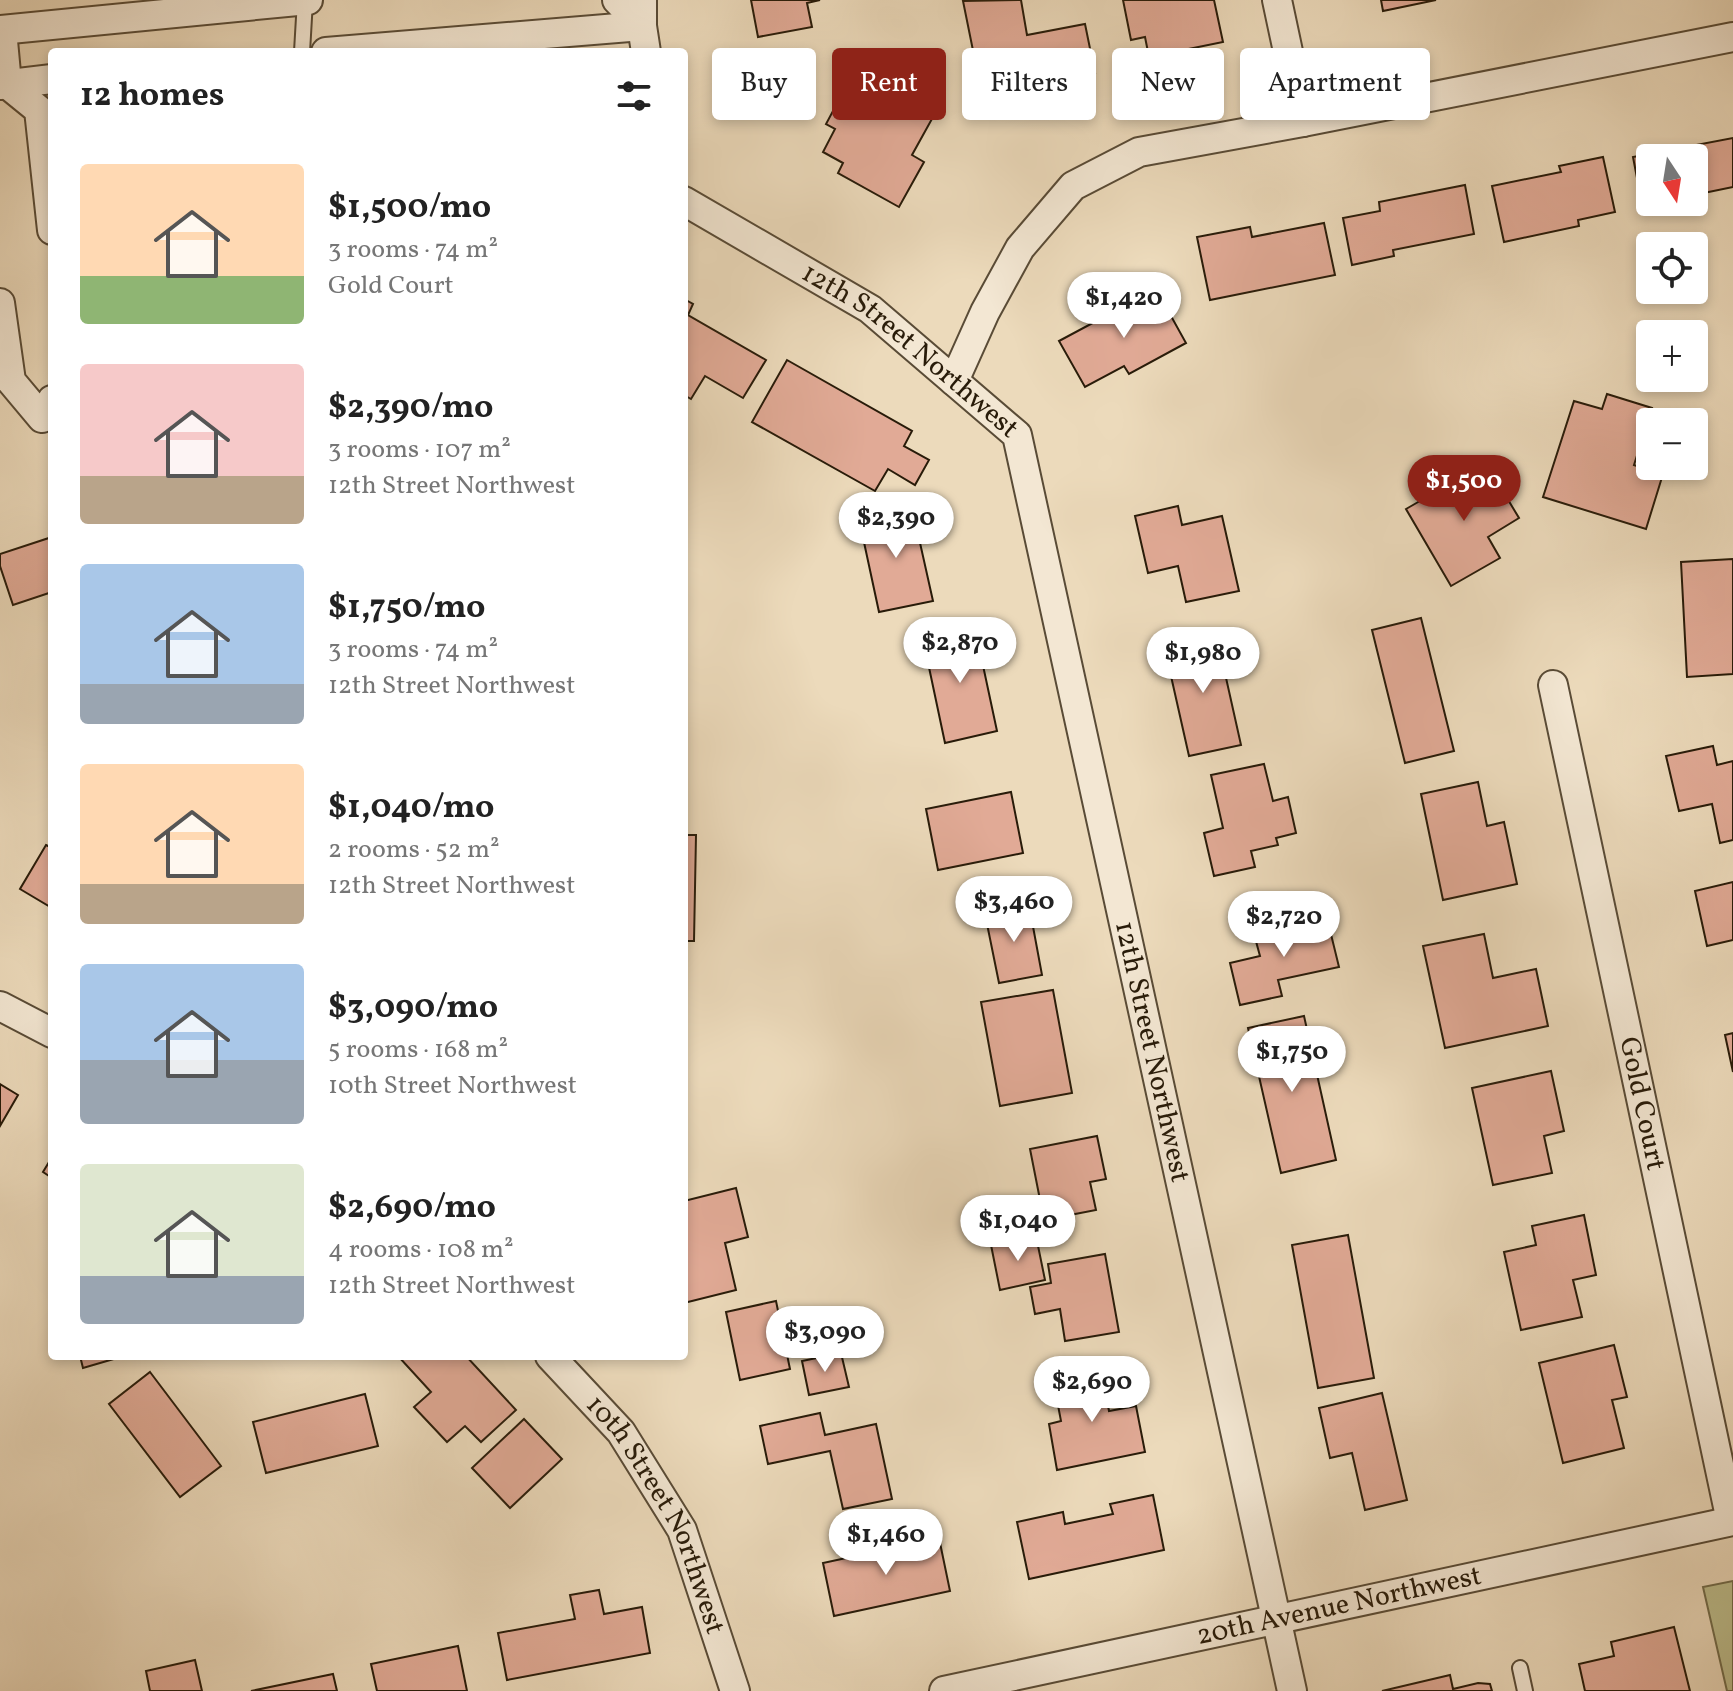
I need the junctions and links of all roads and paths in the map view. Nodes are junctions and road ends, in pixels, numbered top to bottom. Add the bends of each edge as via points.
1 (306, 0) edge
2 (617, 0) edge
3 (1277, 0) edge
4 (643, 26) edge
5 (1, 30) edge
6 (1733, 37) edge
7 (302, 48) edge
8 (375, 48) edge
9 (48, 80) edge
10 (2, 86) edge
11 (1303, 122) junction
12 (48, 193) edge
13 (688, 203) edge
14 (0, 303) edge
15 (954, 381) junction
16 (48, 407) edge
17 (1553, 685) dead end
18 (0, 1006) edge
19 (48, 1031) edge
20 (554, 1360) edge
21 (1732, 1521) edge
22 (1275, 1619) junction
23 (1520, 1668) dead end
24 (735, 1691) edge
25 (944, 1691) edge
26 (1292, 1691) edge
27 (1525, 1691) edge

1 - 5 street
1 - 7 lane
2 - 4 street
3 - 11 street
4 - 8 street
5 - 10 street
6 - 11 street
9 - 10 street
10 - 12 street via 39,110
11 - 15 street via 1139,152 1073,186 1020,248
13 - 15 street, 12th Street Northwest via 870,309
14 - 16 street via 11,381 42,418
15 - 22 street, 12th Street Northwest via 1017,435
17 - 21 street, Gold Court
18 - 19 street
20 - 24 street, 10th Street Northwest via 621,1432 682,1530
21 - 22 street, 20th Avenue Northwest
22 - 25 street, 20th Avenue Northwest
22 - 26 street, 12th Street Northwest
23 - 27 lane

